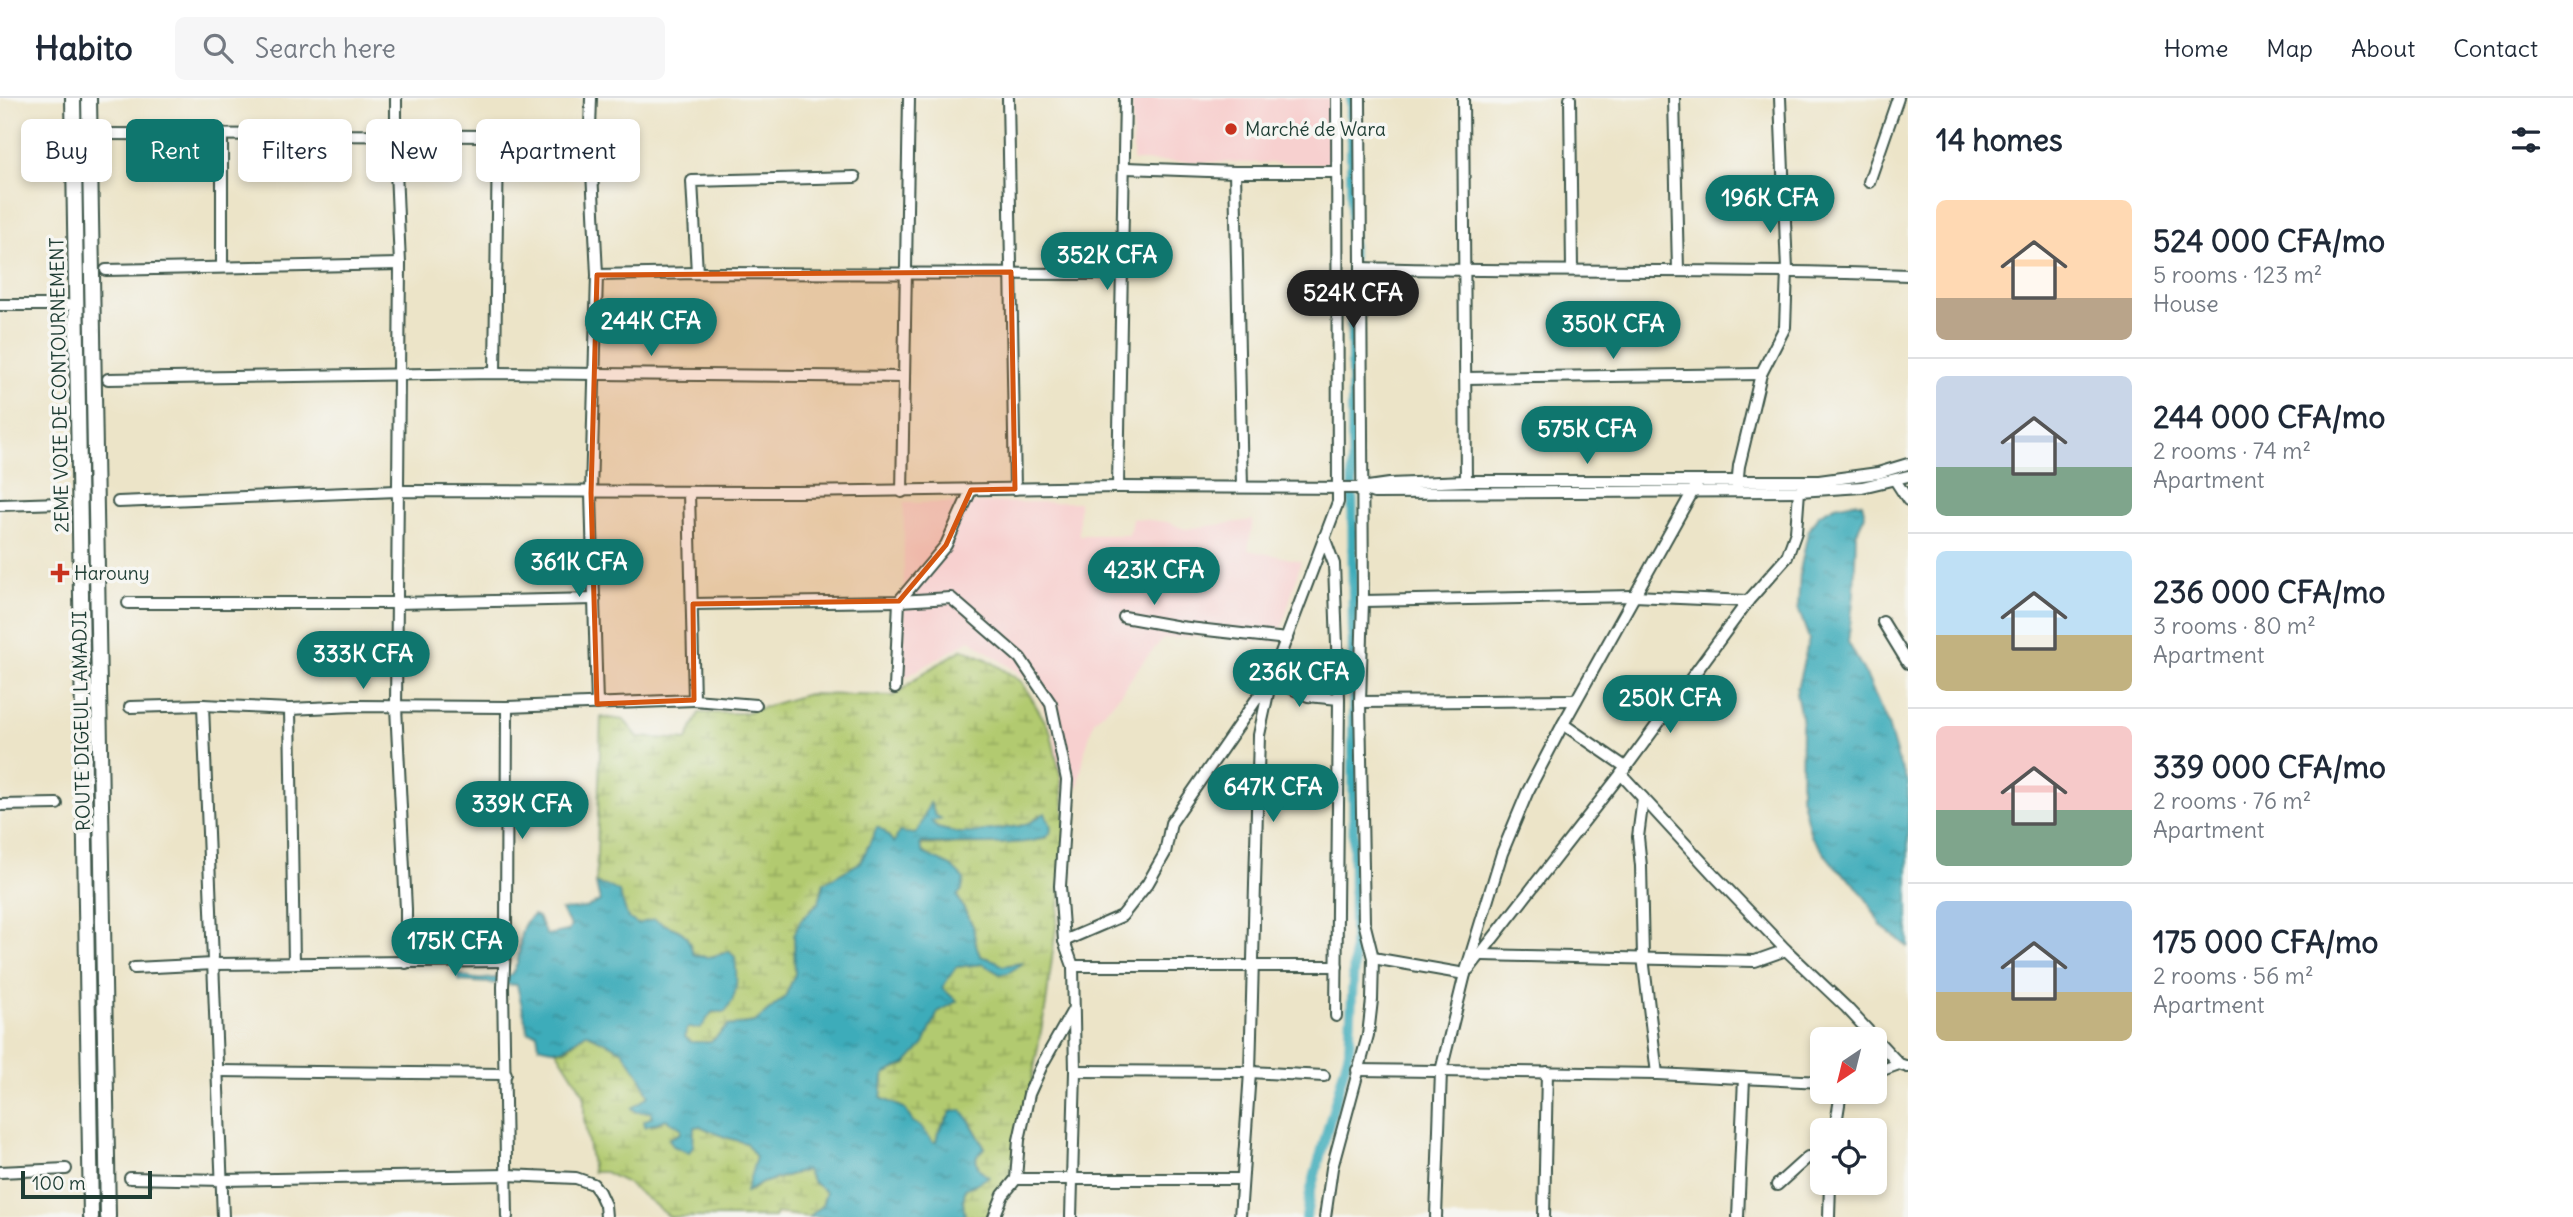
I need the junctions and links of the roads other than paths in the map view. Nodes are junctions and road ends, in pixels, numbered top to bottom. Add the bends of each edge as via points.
1 (73, 98) edge
2 (89, 98) edge
3 (396, 98) edge
4 (591, 98) edge
5 (909, 98) edge
6 (1008, 98) edge
7 (1125, 98) edge
8 (1337, 98) edge
9 (1360, 98) edge
10 (1463, 98) edge
11 (1570, 98) edge
12 (1674, 98) edge
13 (1780, 98) edge
14 (1898, 98) edge
15 (396, 119) edge
16 (590, 119) edge
17 (366, 135) edge
18 (224, 136) edge
19 (1126, 168) junction
20 (1235, 172) junction
21 (1337, 172) junction
22 (855, 177) dead end
23 (222, 182) edge
24 (397, 182) edge
25 (497, 182) edge
26 (593, 182) edge
27 (1869, 182) dead end
28 (400, 264) junction
29 (222, 267) junction
30 (1361, 268) junction
31 (1572, 269) junction
32 (106, 270) dead end
33 (1678, 270) junction
34 (1787, 270) junction
35 (1465, 271) junction
36 (1011, 272) junction
37 (697, 273) junction
38 (906, 273) junction
39 (1124, 274) junction
40 (597, 275) junction
41 (1908, 275) edge
42 (0, 305) edge
43 (67, 305) dead end
44 (495, 373) junction
45 (595, 373) junction
46 (1761, 374) junction
47 (399, 376) junction
48 (904, 377) junction
49 (108, 379) dead end
50 (1465, 379) junction
51 (1908, 464) edge
52 (1908, 476) edge
53 (1878, 479) junction
54 (1466, 481) junction
55 (1895, 481) junction
56 (1737, 486) junction
57 (1819, 486) junction
58 (1118, 487) junction
59 (1242, 487) junction
60 (1695, 487) junction
61 (1341, 488) junction
62 (1359, 488) junction
63 (1015, 489) junction
64 (971, 490) junction
65 (397, 491) junction
66 (1799, 491) junction
67 (689, 492) junction
68 (902, 492) junction
69 (591, 493) junction
70 (1908, 500) edge
71 (118, 502) dead end
72 (61, 503) dead end
73 (0, 505) edge
74 (1324, 537) junction
75 (1634, 596) junction
76 (595, 599) junction
77 (900, 601) junction
78 (1363, 601) junction
79 (1748, 601) junction
80 (128, 603) dead end
81 (396, 603) junction
82 (693, 604) junction
83 (1124, 617) dead end
84 (1883, 622) dead end
85 (1287, 639) junction
86 (1908, 663) edge
87 (1270, 679) junction
88 (895, 688) dead end
89 (1339, 699) junction
90 (694, 700) junction
91 (1576, 700) junction
92 (1360, 702) junction
93 (597, 704) junction
94 (203, 705) junction
95 (756, 705) dead end
96 (130, 706) dead end
97 (396, 707) junction
98 (507, 708) junction
99 (290, 709) junction
100 (1563, 724) junction
101 (1622, 770) junction
102 (1643, 799) junction
103 (57, 804) dead end
104 (0, 805) edge
105 (1063, 941) junction
106 (1786, 950) junction
107 (1482, 955) junction
108 (1643, 957) junction
109 (1373, 958) junction
110 (504, 961) junction
111 (294, 963) junction
112 (406, 963) junction
113 (214, 964) junction
114 (1073, 966) junction
115 (1337, 966) junction
116 (1251, 967) junction
117 (134, 968) dead end
118 (1465, 974) junction
119 (1074, 1009) junction
120 (1336, 1016) dead end
121 (1904, 1066) edge
122 (1357, 1070) junction
123 (218, 1071) junction
124 (1075, 1071) junction
125 (1441, 1071) junction
126 (1250, 1072) junction
127 (1547, 1072) junction
128 (506, 1074) junction
129 (1657, 1074) junction
130 (1324, 1076) dead end
131 (1744, 1078) junction
132 (1810, 1081) edge
133 (1810, 1157) edge
134 (66, 1169) dead end
135 (0, 1172) edge
136 (507, 1175) junction
137 (130, 1178) dead end
138 (1016, 1179) junction
139 (1073, 1179) junction
140 (1241, 1179) junction
141 (223, 1180) junction
142 (1777, 1185) dead end
143 (1830, 1195) edge
144 (91, 1217) edge
145 (108, 1217) edge
146 (223, 1217) edge
147 (507, 1217) edge
148 (606, 1217) edge
149 (994, 1217) edge
150 (1071, 1217) edge
151 (1240, 1217) edge
152 (1325, 1217) edge
153 (1436, 1217) edge
154 (1544, 1217) edge
155 (1738, 1217) edge
156 (1829, 1217) edge

1 - 144 main road, 2EME VOIE DE CONTOURNEMENT
2 - 145 main road, ROUTE DIGEUL LAMADJI
3 - 15 street
4 - 16 street
5 - 38 street
6 - 36 street
7 - 19 street
8 - 21 street
9 - 30 street
10 - 35 street
11 - 31 street
12 - 33 street
13 - 34 street
14 - 27 street
17 - 18 street
19 - 20 street
19 - 39 street
20 - 21 street
20 - 59 street
21 - 61 street
22 - 37 street via 692,181
23 - 29 street
24 - 28 street
25 - 44 street
26 - 40 street
28 - 29 street
28 - 47 street
29 - 32 street
30 - 35 street
30 - 62 street
31 - 33 street
31 - 35 street
33 - 34 street
34 - 41 street
34 - 46 street via 1785,327
35 - 50 street
36 - 38 street
36 - 39 street
36 - 63 street
37 - 38 street
37 - 40 street
38 - 48 street
39 - 58 street
40 - 45 street
42 - 43 street
44 - 45 street
44 - 47 street
45 - 48 street
45 - 69 street
46 - 50 street
46 - 56 street
47 - 49 street
47 - 65 street
48 - 68 street
50 - 54 street
51 - 53 street
52 - 55 street
53 - 55 street
53 - 57 street
54 - 60 street
54 - 62 street
55 - 70 street
56 - 57 street
56 - 60 street
56 - 66 street
57 - 66 street
58 - 59 street
58 - 63 street
59 - 61 street
60 - 62 street via 1374,493
60 - 75 street
61 - 62 street
61 - 74 street
62 - 78 street
63 - 64 street
64 - 68 street
64 - 77 street via 946,544
65 - 69 street
65 - 71 street
65 - 81 street
66 - 79 street via 1787,557
67 - 68 street
67 - 69 street
67 - 82 street
69 - 76 street
72 - 73 street
74 - 85 street
74 - 89 street via 1335,564
75 - 78 street
75 - 79 street
75 - 91 street
76 - 81 street
76 - 93 street
77 - 82 street
77 - 88 street
77 - 105 street via 951,598 1020,658 1051,704 1067,780 1060,886
78 - 92 street
79 - 101 street
80 - 81 street
81 - 97 street
82 - 90 street
83 - 85 street
84 - 86 street
85 - 87 street
87 - 89 street via 1308,695
87 - 105 street via 1171,823 1165,853 1122,916
87 - 116 street via 1259,735
89 - 115 street
90 - 93 street
90 - 95 street
91 - 92 street
91 - 100 street
92 - 109 street via 1364,922
93 - 98 street
94 - 96 street
94 - 99 street
94 - 113 street
97 - 98 street
97 - 99 street
97 - 112 street
98 - 110 street
99 - 111 street
100 - 101 street
100 - 118 street via 1502,853
101 - 102 street
101 - 107 street
102 - 106 street
102 - 108 street via 1638,836
103 - 104 street
105 - 114 street
106 - 108 street via 1755,961
106 - 121 street
107 - 108 street
107 - 118 street
108 - 129 street
109 - 118 street
109 - 122 street via 1368,1035
110 - 112 street
110 - 128 street
111 - 112 street
111 - 113 street
113 - 117 street
113 - 123 street
114 - 116 street
114 - 119 street
115 - 116 street
115 - 120 street
116 - 126 street
118 - 125 street
119 - 124 street
119 - 138 street via 1029,1094
122 - 125 street
122 - 152 street via 1332,1168
123 - 128 street
123 - 141 street
124 - 126 street
124 - 139 street
125 - 127 street
125 - 153 street
126 - 130 street
126 - 140 street
127 - 129 street
127 - 154 street
128 - 136 street
129 - 131 street
131 - 132 street
131 - 155 street
133 - 142 street
134 - 135 street
136 - 141 street
136 - 147 street
136 - 148 street via 585,1180 599,1192
137 - 141 street
138 - 139 street
138 - 149 street
139 - 140 street
139 - 150 street
140 - 151 street
141 - 146 street
143 - 156 street

